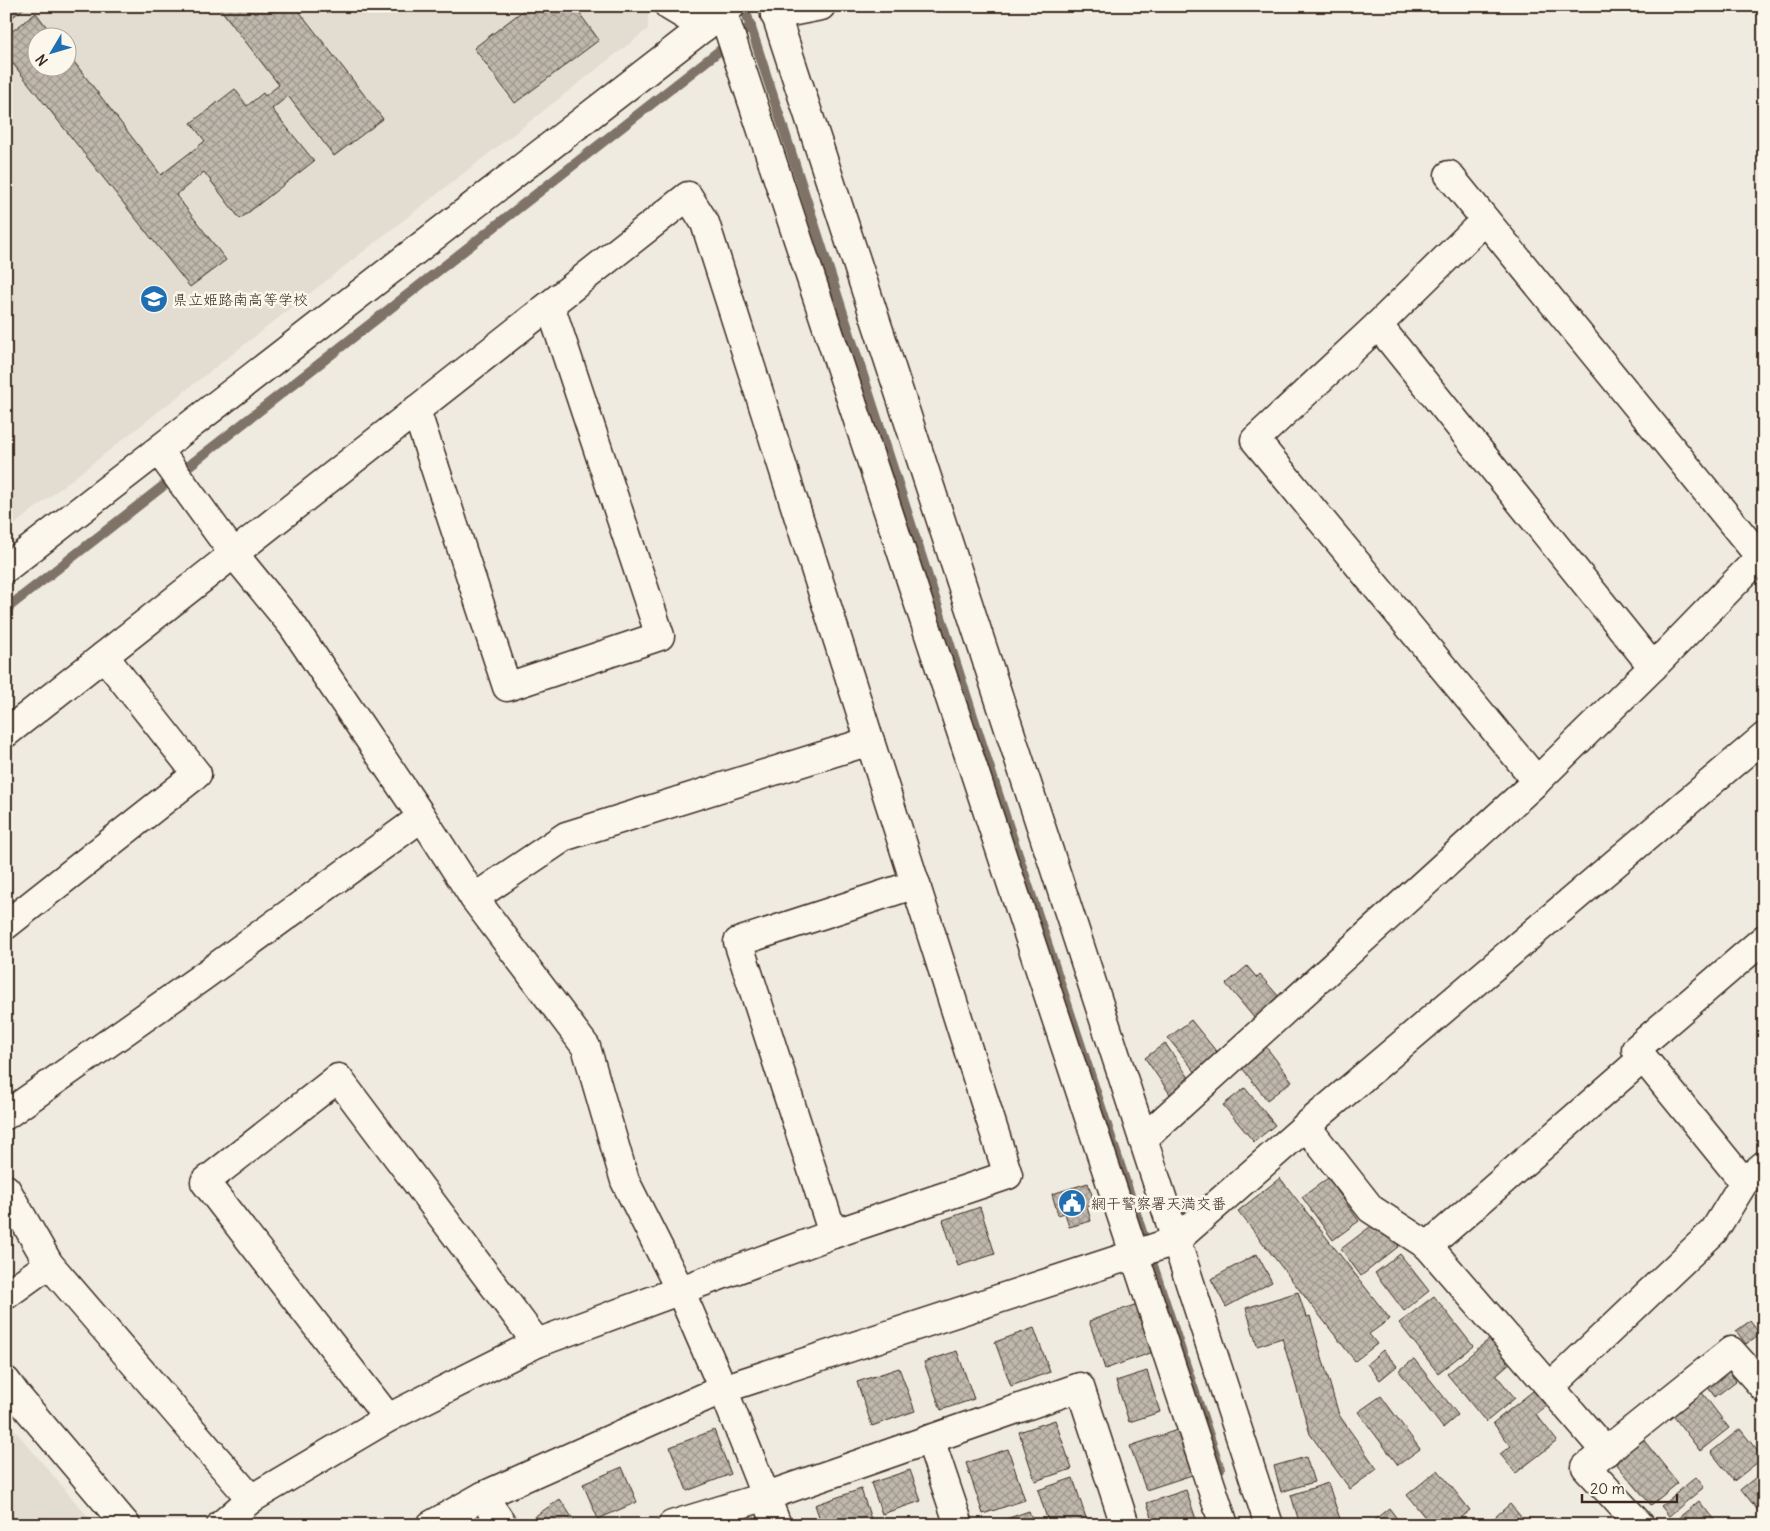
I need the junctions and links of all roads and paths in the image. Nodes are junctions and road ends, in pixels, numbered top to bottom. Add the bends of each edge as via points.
1 (669, 6) edge
2 (821, 6) edge
3 (774, 11) edge
4 (719, 16) edge
5 (1449, 175) dead end
6 (1486, 220) junction
7 (550, 305) junction
8 (1378, 325) junction
9 (416, 410) junction
10 (159, 451) junction
11 (233, 553) junction
12 (1762, 555) edge
13 (6, 568) edge
14 (104, 656) junction
15 (1653, 667) junction
16 (6, 733) edge
17 (1764, 737) edge
18 (870, 742) junction
19 (1538, 781) junction
20 (422, 817) junction
21 (916, 884) junction
22 (474, 898) junction
23 (6, 926) edge
24 (1764, 939) edge
25 (1643, 1058) junction
26 (6, 1115) edge
27 (1306, 1126) junction
28 (1142, 1139) junction
29 (1754, 1173) edge
30 (6, 1190) edge
31 (833, 1234) junction
32 (1175, 1241) junction
33 (1428, 1246) junction
34 (1135, 1254) junction
35 (49, 1264) junction
36 (680, 1290) junction
37 (6, 1295) edge
38 (537, 1344) junction
39 (6, 1381) edge
40 (1550, 1387) junction
41 (1764, 1388) edge
42 (722, 1389) junction
43 (388, 1418) junction
44 (930, 1439) junction
45 (1606, 1452) junction
46 (483, 1496) junction
47 (767, 1496) junction
48 (252, 1499) junction
49 (126, 1525) edge
50 (222, 1525) edge
51 (431, 1525) edge
52 (503, 1525) edge
53 (672, 1525) edge
54 (777, 1525) edge
55 (959, 1525) edge
56 (1125, 1525) edge
57 (1224, 1525) edge
58 (1269, 1525) edge
59 (1640, 1525) edge

1 - 4 street
2 - 3 street
3 - 28 street
4 - 10 street
4 - 34 street
5 - 6 street
6 - 8 street
6 - 12 street
7 - 9 street
7 - 9 street via 660,636 507,687
7 - 18 street via 688,196 705,223
8 - 15 street
8 - 19 street via 1255,440
9 - 11 street
10 - 11 street
10 - 13 street
11 - 14 street
11 - 20 street via 292,625
12 - 15 street
14 - 16 street
14 - 23 street via 197,774
15 - 19 street
17 - 27 street
18 - 21 street
18 - 22 street via 566,836
19 - 28 street
20 - 22 street
20 - 26 street
21 - 31 street via 1008,1175
21 - 31 street via 738,942
22 - 36 street via 586,1047 625,1181
24 - 25 street via 1636,1049
25 - 29 street
25 - 33 street
27 - 32 street
27 - 33 street via 1372,1209
28 - 32 street
29 - 40 street via 1714,1231
30 - 35 street
31 - 36 street
32 - 34 street
32 - 58 street
33 - 40 street
34 - 42 street
34 - 57 street
35 - 37 street
35 - 48 street
36 - 38 street
36 - 42 street
38 - 43 street
38 - 43 street via 338,1078 205,1182
39 - 49 street
40 - 45 street
41 - 45 street via 1730,1352
42 - 46 street
42 - 47 street
43 - 48 street
44 - 47 street
44 - 55 street
44 - 56 street via 1080,1387
45 - 59 street via 1586,1467
46 - 51 street
46 - 52 street
47 - 53 street
47 - 54 street
48 - 50 street

